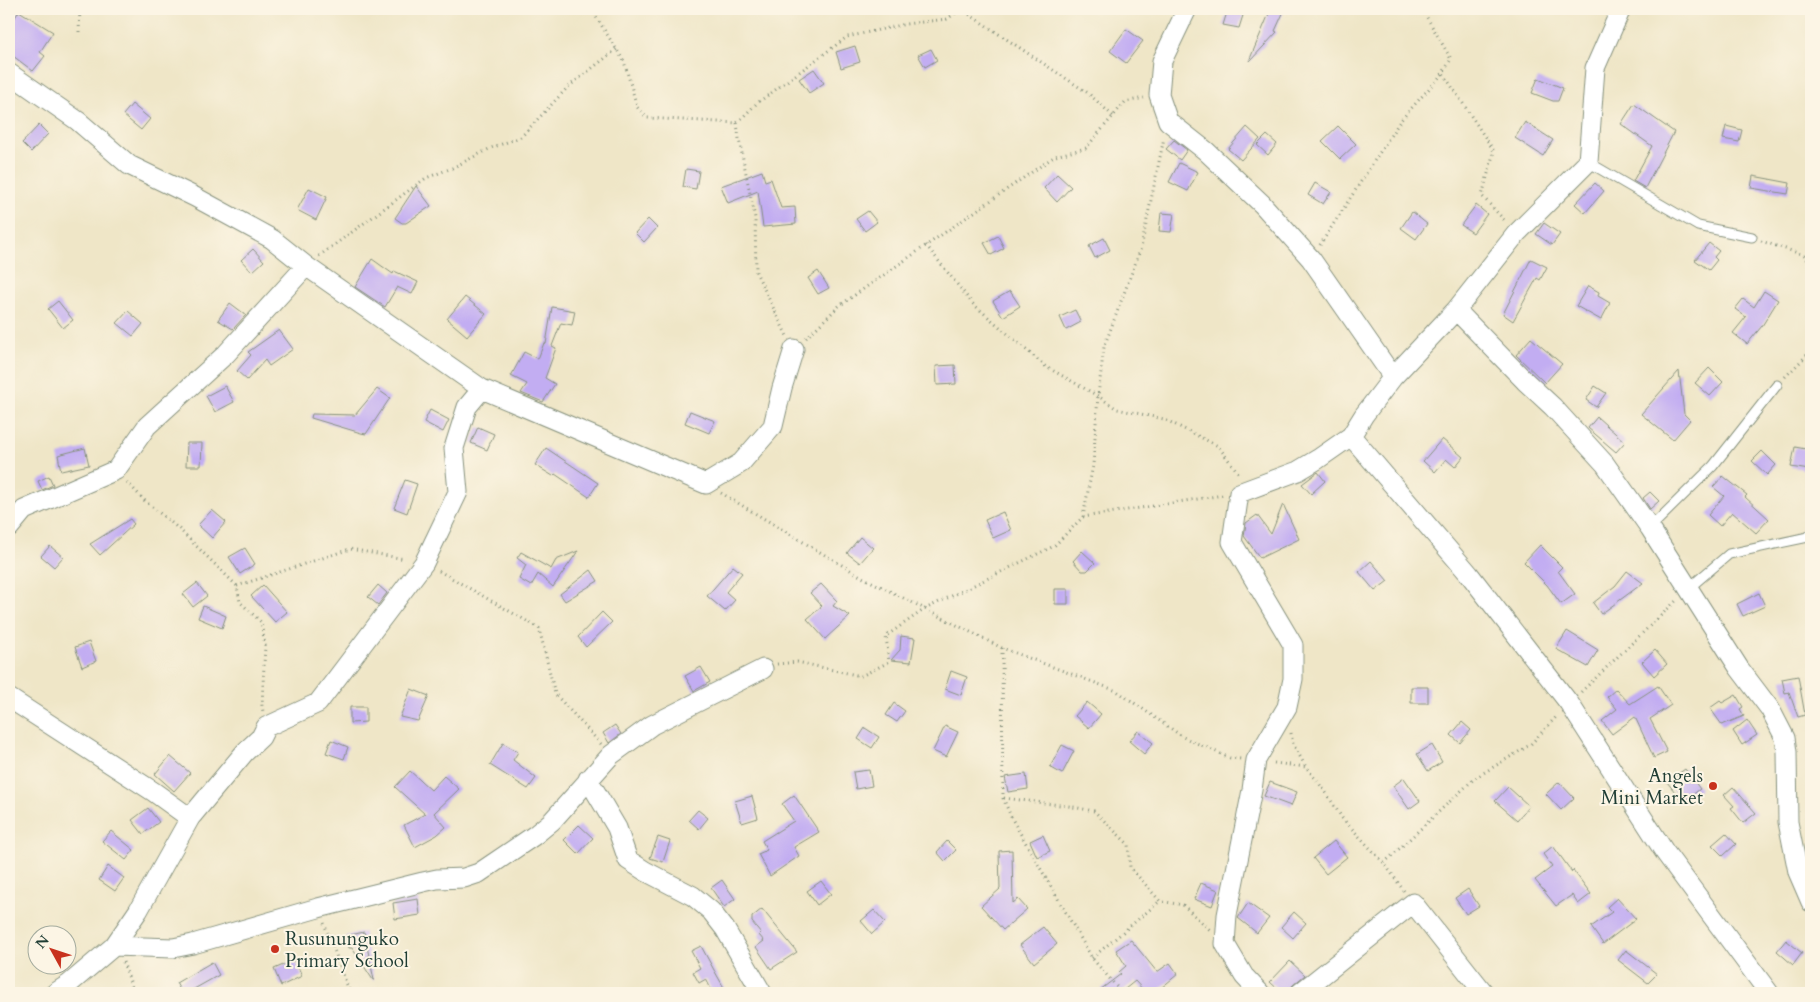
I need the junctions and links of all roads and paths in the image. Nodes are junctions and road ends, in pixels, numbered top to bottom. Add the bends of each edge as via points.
1 (80, 9) edge
2 (591, 9) edge
3 (961, 9) edge
4 (1187, 9) edge
5 (1422, 9) edge
6 (1621, 9) edge
7 (79, 32) dead end
8 (617, 49) junction
9 (9, 73) edge
10 (1443, 73) junction
11 (1160, 96) junction
12 (1112, 116) junction
13 (1168, 121) junction
14 (738, 123) junction
15 (1588, 162) junction
16 (1516, 234) junction
17 (1752, 238) joint
18 (926, 245) junction
19 (1311, 259) junction
20 (1811, 264) edge
21 (306, 266) junction
22 (1456, 310) junction
23 (794, 349) junction
24 (1811, 351) edge
25 (1393, 377) junction
26 (1777, 385) joint
27 (482, 389) junction
28 (1098, 396) junction
29 (1351, 436) junction
30 (116, 470) junction
31 (706, 484) junction
32 (1245, 490) junction
33 (1082, 517) junction
34 (9, 528) edge
35 (1650, 528) junction
36 (1811, 534) edge
37 (424, 563) junction
38 (238, 586) junction
39 (1689, 588) junction
40 (925, 609) junction
41 (1002, 648) junction
42 (762, 669) joint
43 (9, 698) edge
44 (1569, 703) junction
45 (1287, 707) junction
46 (266, 727) junction
47 (611, 755) junction
48 (1256, 760) junction
49 (1306, 767) junction
50 (588, 779) junction
51 (1003, 798) junction
52 (190, 818) junction
53 (1384, 863) junction
54 (1160, 901) junction
55 (1811, 902) edge
56 (1413, 904) junction
57 (318, 908) junction
58 (1225, 944) junction
59 (114, 946) junction
60 (1092, 958) junction
61 (55, 993) edge
62 (134, 993) edge
63 (350, 993) edge
64 (762, 993) edge
65 (1122, 993) edge
66 (1260, 993) edge
67 (1300, 993) edge
68 (1484, 993) edge
69 (1769, 993) edge

1 - 7 path
2 - 8 path
3 - 12 path via 1088,93
3 - 14 path via 947,19 906,24 847,38 756,104
4 - 11 street via 1162,61
5 - 10 path via 1451,60
6 - 15 street via 1595,68
8 - 14 path via 624,61 637,106 647,118
8 - 21 path via 568,87 520,137 426,178
9 - 21 street via 78,121 129,165 272,239
10 - 16 path via 1494,151 1482,196
10 - 19 path via 1400,120
11 - 12 path via 1125,102
11 - 13 street
12 - 18 path via 1086,148 1056,156
13 - 19 street via 1206,150 1262,204
13 - 28 path via 1141,248 1104,347
14 - 23 path via 755,218 756,272
15 - 16 street
15 - 17 lane via 1698,226
16 - 22 street
17 - 20 path via 1804,255
18 - 23 path via 839,306
18 - 28 path via 972,302 1014,340 1045,366
19 - 25 street
21 - 27 street
21 - 30 street via 226,354 147,426
22 - 25 street
22 - 35 street via 1583,439 1605,464
23 - 31 street via 773,426 741,463
24 - 26 path
25 - 29 street
26 - 35 lane via 1714,466
27 - 31 street
27 - 37 street via 467,407 454,448 458,492
28 - 32 path via 1117,409 1164,419 1218,446
28 - 33 path via 1093,465
29 - 32 street via 1298,471
29 - 44 street via 1469,574
30 - 34 street via 24,510
30 - 38 path
31 - 40 path via 862,577
32 - 33 path
32 - 45 street via 1232,542 1293,645 1294,679
33 - 40 path via 1054,546
35 - 39 street
36 - 39 lane via 1729,554
37 - 38 path via 350,549
37 - 46 street via 318,703
37 - 47 path via 539,628 555,694
38 - 46 path via 240,602 261,622 265,645 262,705
39 - 44 path
39 - 55 street via 1782,730 1787,752 1788,822 1798,872
40 - 41 path
40 - 42 path via 886,636 889,662 861,676 797,662
41 - 48 path via 1117,691 1183,737 1230,758
41 - 51 path
42 - 47 street via 652,725
43 - 52 street
44 - 53 path via 1530,746 1475,778
44 - 69 street via 1664,851
45 - 48 street
45 - 49 path via 1293,744
46 - 52 street via 261,737
47 - 50 street
48 - 49 path
48 - 58 street via 1227,916
49 - 53 path via 1342,818
50 - 57 street via 552,821 472,876 437,879
50 - 64 street via 617,828 628,860 693,896 711,911
51 - 54 path via 1094,811 1128,844 1130,867
51 - 60 path
52 - 59 street via 138,912
53 - 56 path
54 - 58 path via 1183,905
54 - 60 path
56 - 67 street
56 - 68 street
57 - 59 street via 173,948
57 - 63 path
58 - 66 street via 1244,976
59 - 61 street
59 - 62 path via 124,963
60 - 65 path

